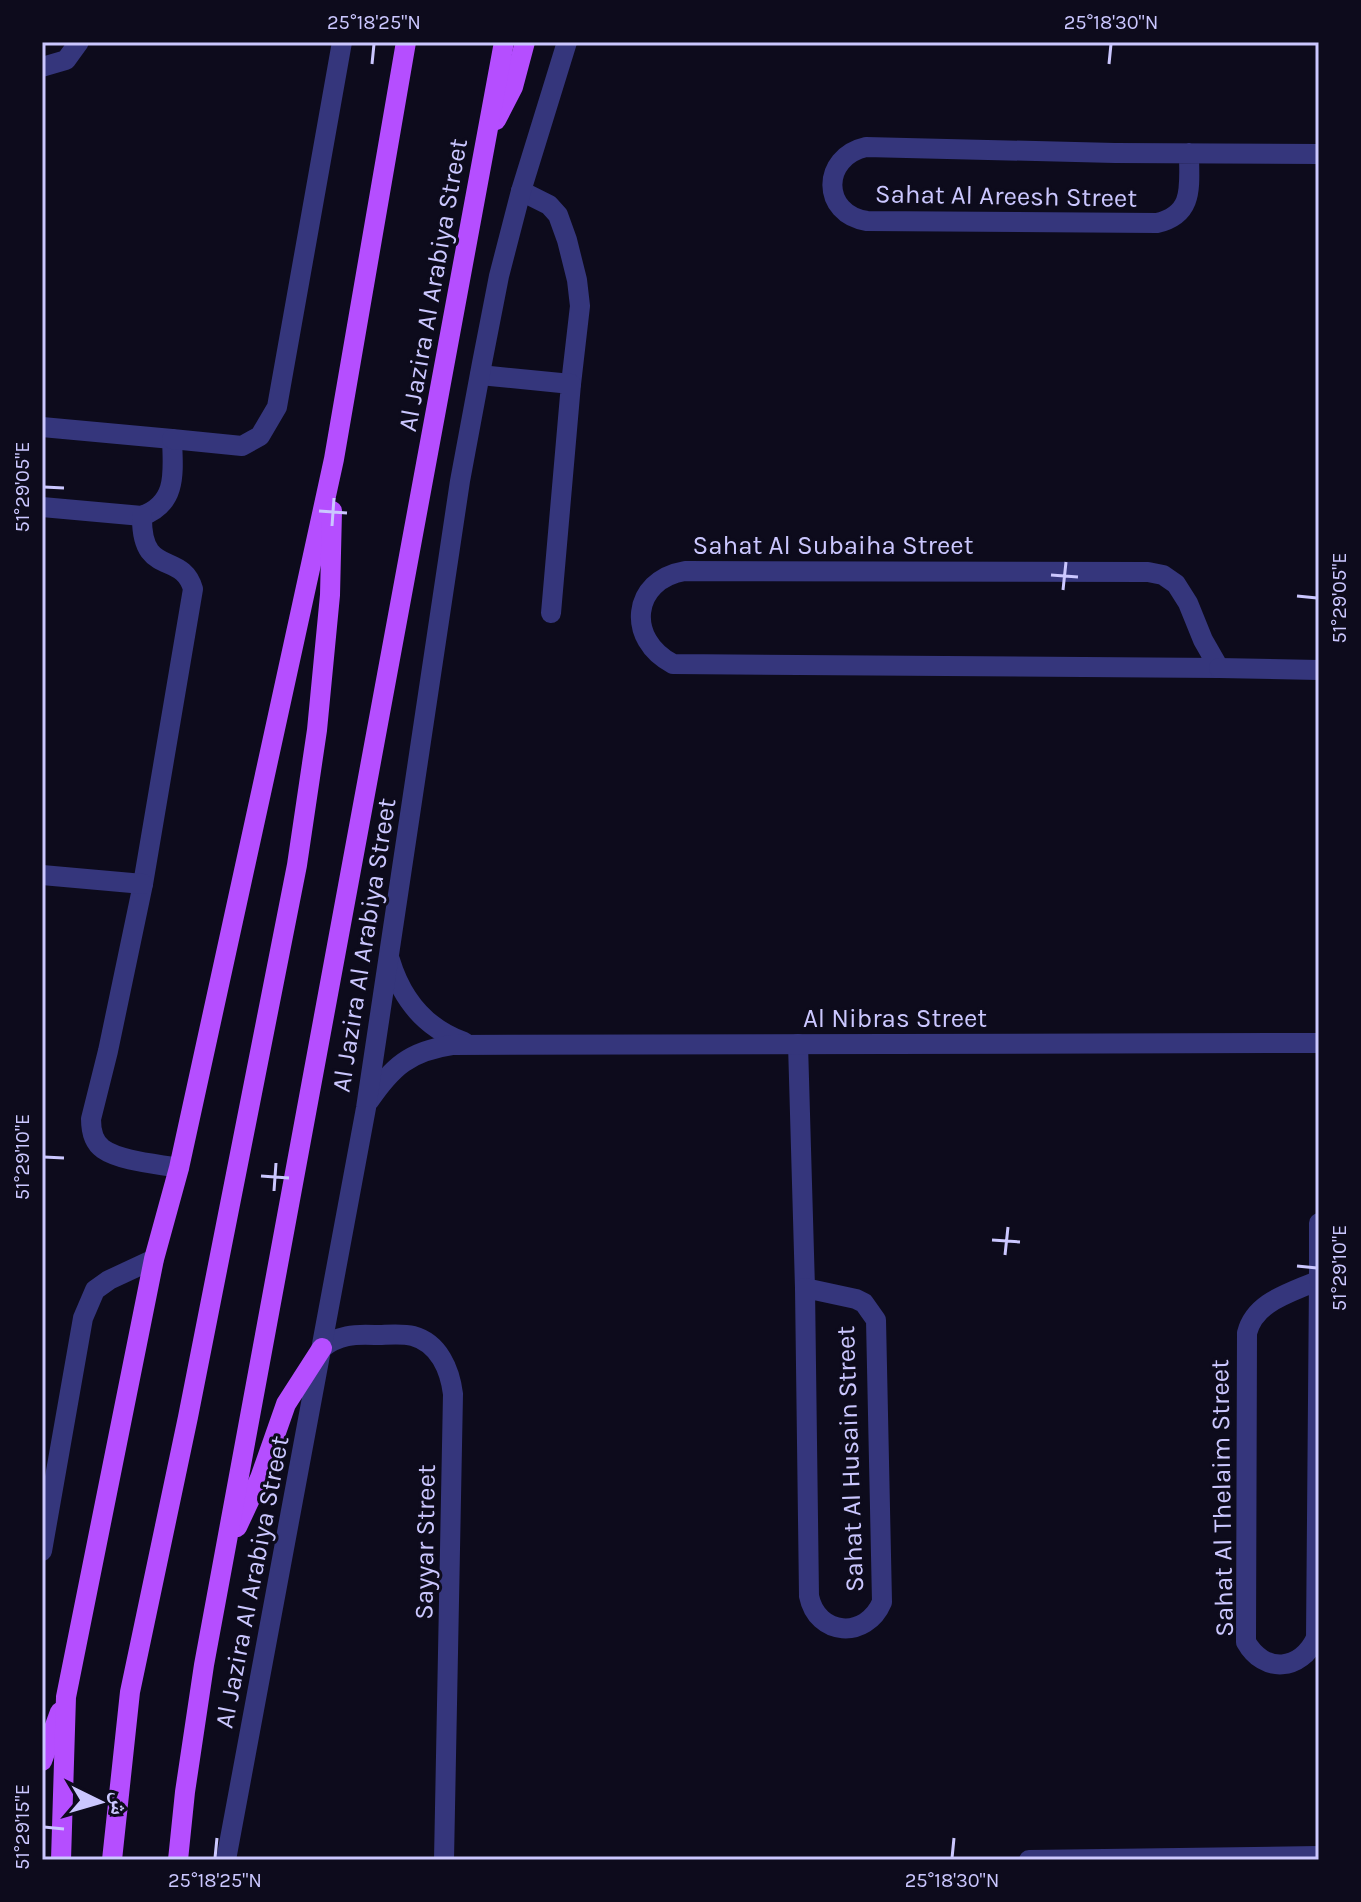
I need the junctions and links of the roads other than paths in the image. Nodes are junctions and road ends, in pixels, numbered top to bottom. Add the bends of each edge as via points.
1 (79, 42) edge
2 (342, 42) edge
3 (406, 42) edge
4 (504, 42) edge
5 (525, 42) edge
6 (567, 42) edge
7 (42, 67) edge
8 (488, 129) junction
9 (1189, 153) junction
10 (1319, 154) edge
11 (521, 191) junction
12 (480, 375) junction
13 (571, 384) junction
14 (42, 427) edge
15 (172, 439) junction
16 (334, 459) junction
17 (42, 507) edge
18 (142, 516) junction
19 (551, 613) dead end
20 (1219, 668) junction
21 (1319, 670) edge
22 (42, 875) edge
23 (143, 884) junction
24 (389, 958) junction
25 (1319, 1043) edge
26 (798, 1044) junction
27 (472, 1045) junction
28 (366, 1108) junction
29 (179, 1168) junction
30 (1319, 1223) edge
31 (154, 1259) junction
32 (1319, 1280) edge
33 (805, 1288) junction
34 (322, 1348) junction
35 (227, 1545) junction
36 (42, 1551) edge
37 (66, 1697) junction
38 (42, 1761) edge
39 (1319, 1856) edge
40 (61, 1860) edge
41 (112, 1860) edge
42 (178, 1860) edge
43 (226, 1860) edge
44 (444, 1860) edge
45 (1029, 1860) edge

1 - 7 street via 66,60
2 - 15 street via 277,407 260,436 242,446
3 - 16 main road
4 - 8 main road, Al Jazira Al Arabiya Street
5 - 8 main road via 507,103
6 - 11 street, Al Jazira Al Arabiya Street
8 - 35 main road, Al Jazira Al Arabiya Street
9 - 9 street, Sahat Al Areesh Street via 866,147 840,161 832,187 843,211 867,221 1157,223 1169,220 1185,204
9 - 10 street, Sahat Al Areesh Street
11 - 12 street, Al Jazira Al Arabiya Street
11 - 13 street via 549,205 567,240 580,306
12 - 13 street
12 - 24 street, Al Jazira Al Arabiya Street
13 - 19 street
14 - 15 street
15 - 18 street via 171,489 160,506
16 - 29 main road
16 - 41 main road via 330,595 297,865 130,1692
17 - 18 street
18 - 23 street via 149,553 186,573 193,589
20 - 20 street, Sahat Al Subaiha Street via 1176,584 1148,572 685,571 655,584 641,615 652,650 686,666
20 - 21 street, Sahat Al Subaiha Street
22 - 23 street
23 - 29 street via 91,1130 103,1149
24 - 27 street, Al Nibras Street via 410,1004 427,1022
24 - 28 street, Al Jazira Al Arabiya Street
25 - 26 street, Al Nibras Street
26 - 27 street, Al Nibras Street
26 - 33 street, Sahat Al Husain Street
27 - 28 street, Al Nibras Street via 414,1055 383,1080
28 - 34 street, Al Jazira Al Arabiya Street
29 - 31 main road
30 - 32 street, Sahat Al Thelaim Street
31 - 36 street via 95,1290 83,1318
31 - 37 main road
32 - 32 street, Sahat Al Thelaim Street via 1258,1311 1247,1333 1246,1642 1263,1661 1280,1666 1306,1655 1317,1629
33 - 33 street, Sahat Al Husain Street via 810,1605 822,1621 850,1630 873,1618 882,1602 878,1332 864,1303
34 - 35 main road via 286,1404 260,1478
34 - 43 street, Al Jazira Al Arabiya Street
34 - 44 street, Sayyar Street via 353,1334 413,1336 437,1351 450,1374
35 - 42 main road, Al Jazira Al Arabiya Street via 204,1665
37 - 38 main road
37 - 40 main road
39 - 45 street

